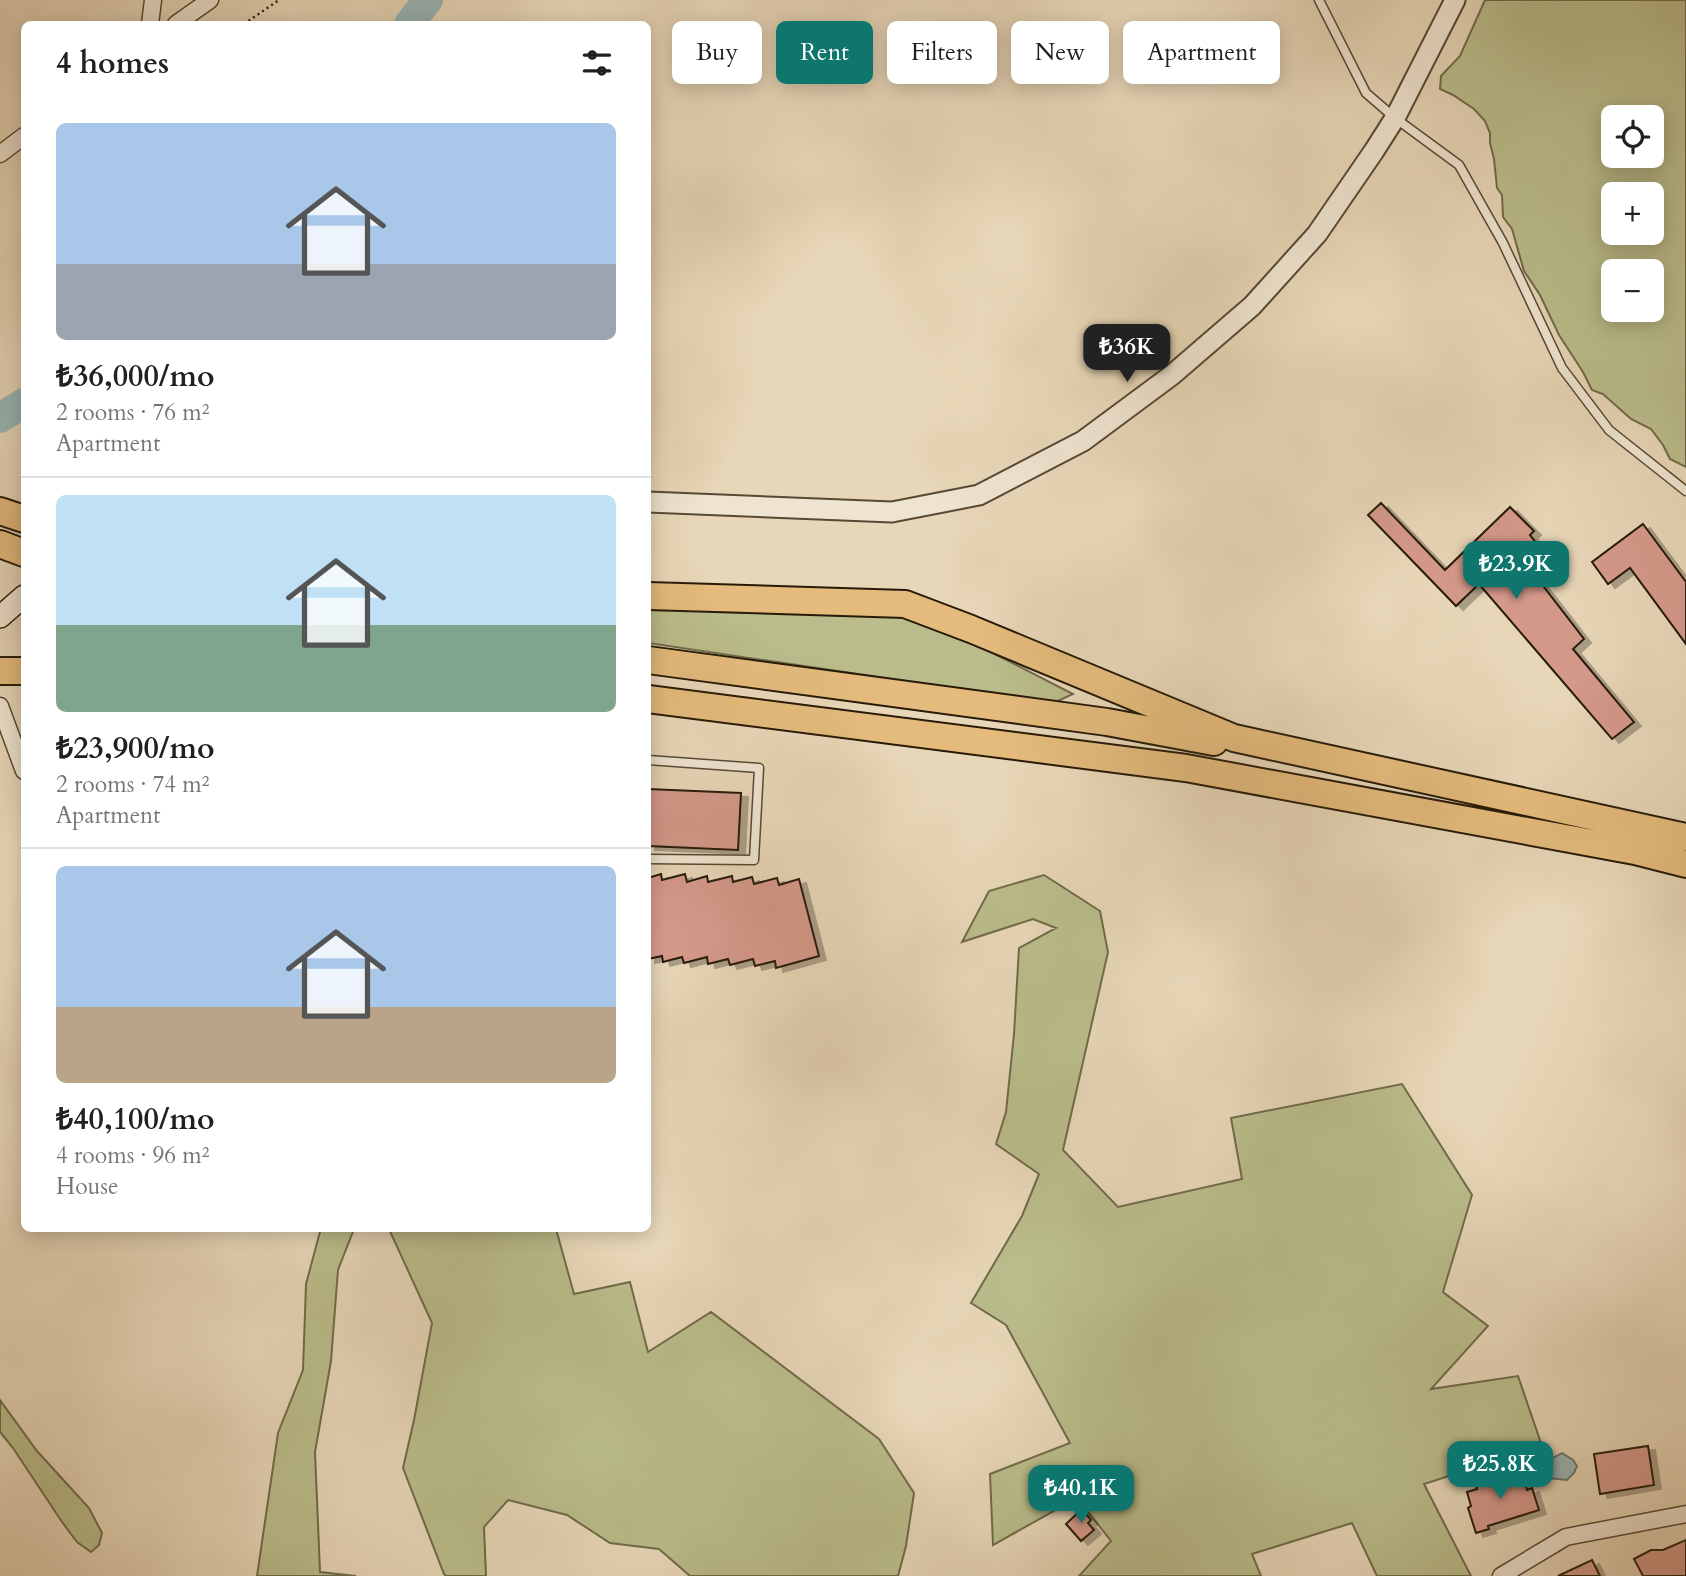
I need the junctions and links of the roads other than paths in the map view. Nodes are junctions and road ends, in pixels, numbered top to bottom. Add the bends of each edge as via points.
1 (153, 0) edge
2 (210, 0) edge
3 (1319, 0) edge
4 (1455, 0) edge
5 (150, 21) edge
6 (180, 21) edge
7 (1395, 118) junction
8 (21, 138) edge
9 (0, 154) edge
10 (1686, 491) edge
11 (651, 502) edge
12 (0, 511) edge
13 (21, 518) edge
14 (0, 544) edge
15 (21, 552) edge
16 (651, 596) edge
17 (21, 600) edge
18 (0, 617) edge
19 (651, 660) edge
20 (0, 671) edge
21 (21, 671) edge
22 (651, 699) edge
23 (0, 706) edge
24 (21, 758) edge
25 (651, 760) edge
26 (1494, 796) junction
27 (1686, 837) edge
28 (651, 859) edge
29 (1686, 864) edge
30 (1686, 1514) edge
31 (1501, 1576) edge

1 - 5 street
2 - 6 street
3 - 7 lane via 1366,93
4 - 7 street
7 - 10 lane via 1459,165 1503,243 1562,368 1609,430
7 - 11 street via 1317,234 1252,306 1172,375 1083,440 979,495 892,512
8 - 9 street
12 - 13 highway
14 - 15 highway
16 - 26 highway via 905,604 1234,738
17 - 18 main road
19 - 26 highway via 1107,722
20 - 21 highway
22 - 29 highway via 1186,768
23 - 24 street
25 - 28 lane via 759,768 754,860
26 - 27 highway
30 - 31 street via 1566,1537

